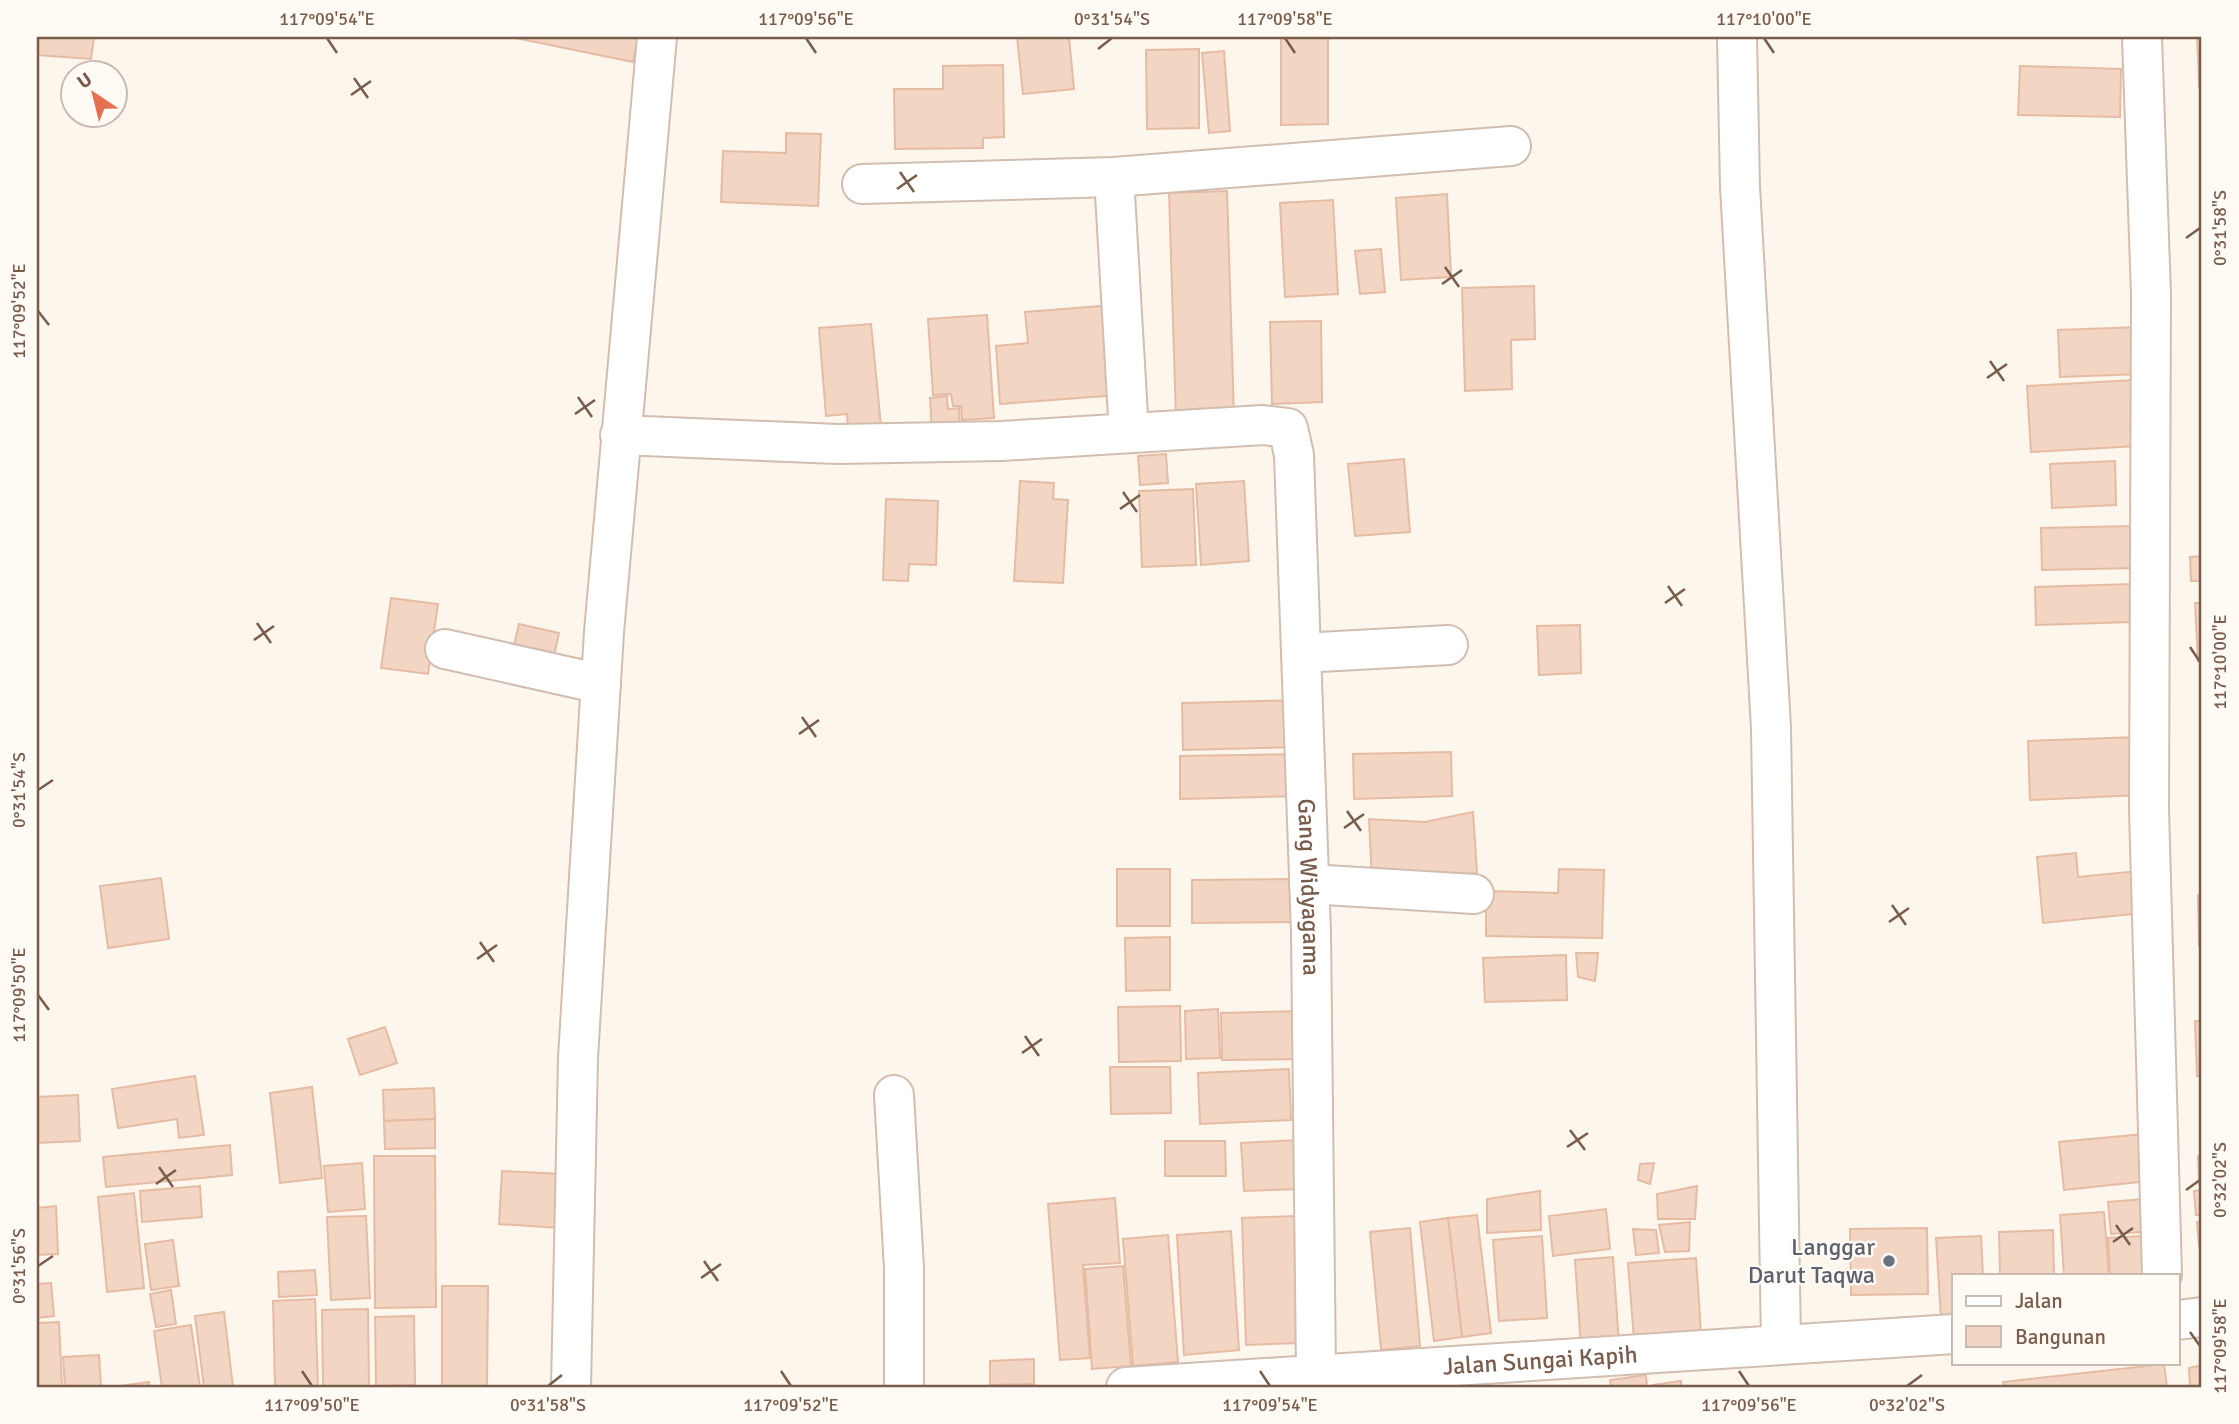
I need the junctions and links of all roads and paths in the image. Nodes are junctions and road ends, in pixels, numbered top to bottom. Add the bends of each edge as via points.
1 (657, 37) edge
2 (1737, 37) edge
3 (2142, 37) edge
4 (1511, 146) dead end
5 (1114, 177) junction
6 (862, 184) dead end
7 (1129, 433) junction
8 (620, 435) junction
9 (1448, 645) dead end
10 (445, 649) dead end
11 (1301, 653) junction
12 (601, 684) junction
13 (1310, 884) junction
14 (1474, 894) dead end
15 (894, 1095) dead end
16 (2162, 1274) edge
17 (2202, 1317) edge
18 (2180, 1320) edge
19 (1952, 1334) edge
20 (1781, 1345) junction
21 (1316, 1373) junction
22 (1246, 1383) edge
23 (571, 1387) edge
24 (904, 1387) edge
25 (1126, 1387) edge

1 - 8 street
2 - 20 street via 1740,187 1770,728
3 - 16 street via 2151,295 2149,809
4 - 5 street
5 - 6 street
5 - 7 street
7 - 8 street via 838,444
7 - 11 street, Gang Widyagama via 1263,425 1288,428 1294,455
8 - 12 street
9 - 11 street
10 - 12 street
11 - 13 street, Gang Widyagama
12 - 23 street via 578,1058
13 - 14 street
13 - 21 street, Gang Widyagama
15 - 24 street via 904,1268
17 - 18 street
19 - 20 street, Jalan Sungai Kapih
20 - 21 street, Jalan Sungai Kapih
21 - 22 street, Jalan Sungai Kapih
22 - 25 street, Jalan Sungai Kapih

